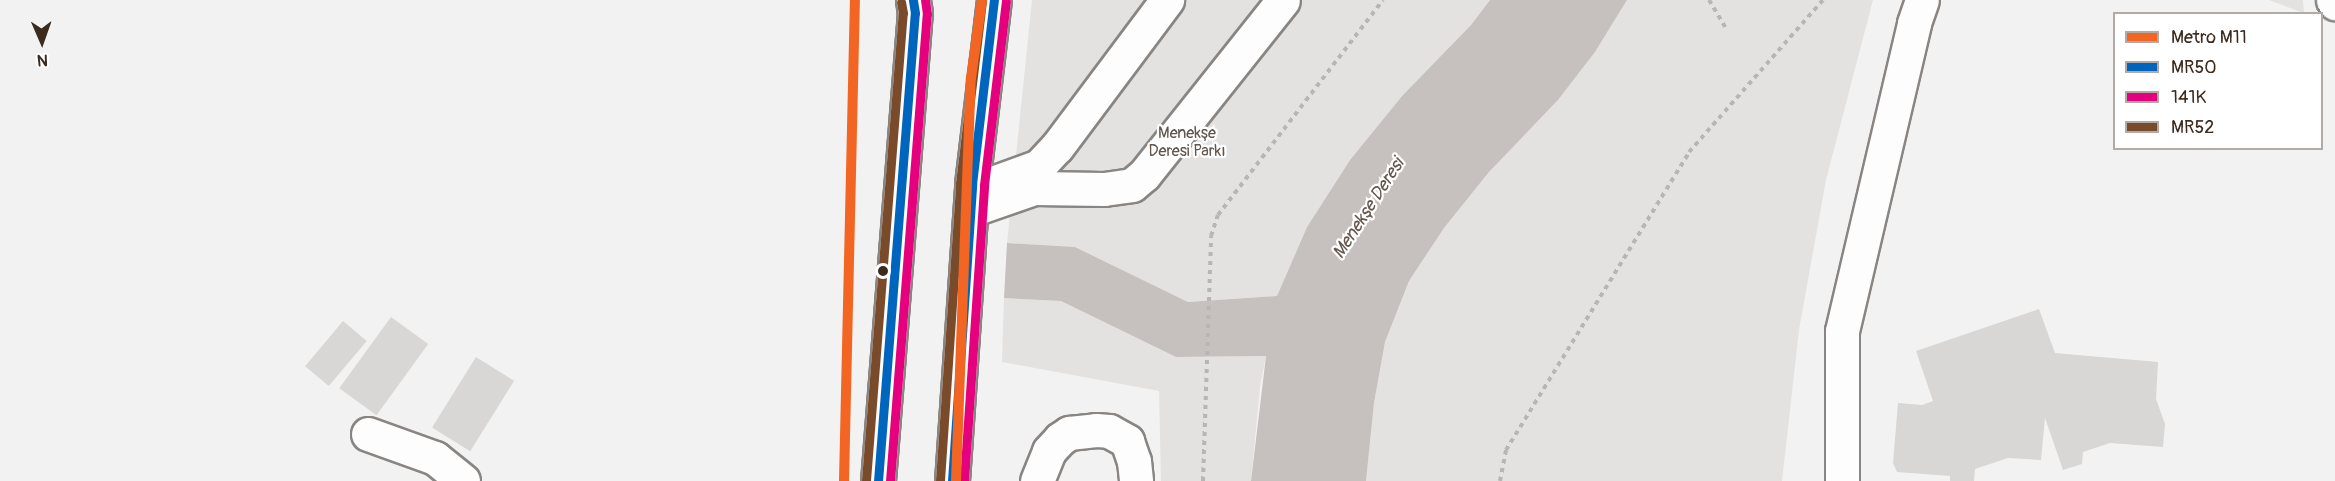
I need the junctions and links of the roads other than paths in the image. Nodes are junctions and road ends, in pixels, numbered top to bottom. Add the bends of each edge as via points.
1 (913, 0) edge
2 (994, 0) edge
3 (1167, 0) edge
4 (1283, 0) edge
5 (1922, 0) edge
6 (971, 197) junction
7 (368, 435) dead end
8 (462, 481) edge
9 (878, 481) edge
10 (952, 481) edge
11 (1037, 481) edge
12 (1136, 481) edge
13 (1842, 481) edge

1 - 9 main road
2 - 6 main road
3 - 6 main road via 1039,166 1000,180
4 - 6 main road via 1144,176 1132,184 1104,189 1034,188
5 - 13 main road via 1842,331
6 - 10 main road
7 - 8 main road via 435,458
11 - 12 main road via 1048,451 1060,439 1069,433 1096,430 1109,431 1127,441

